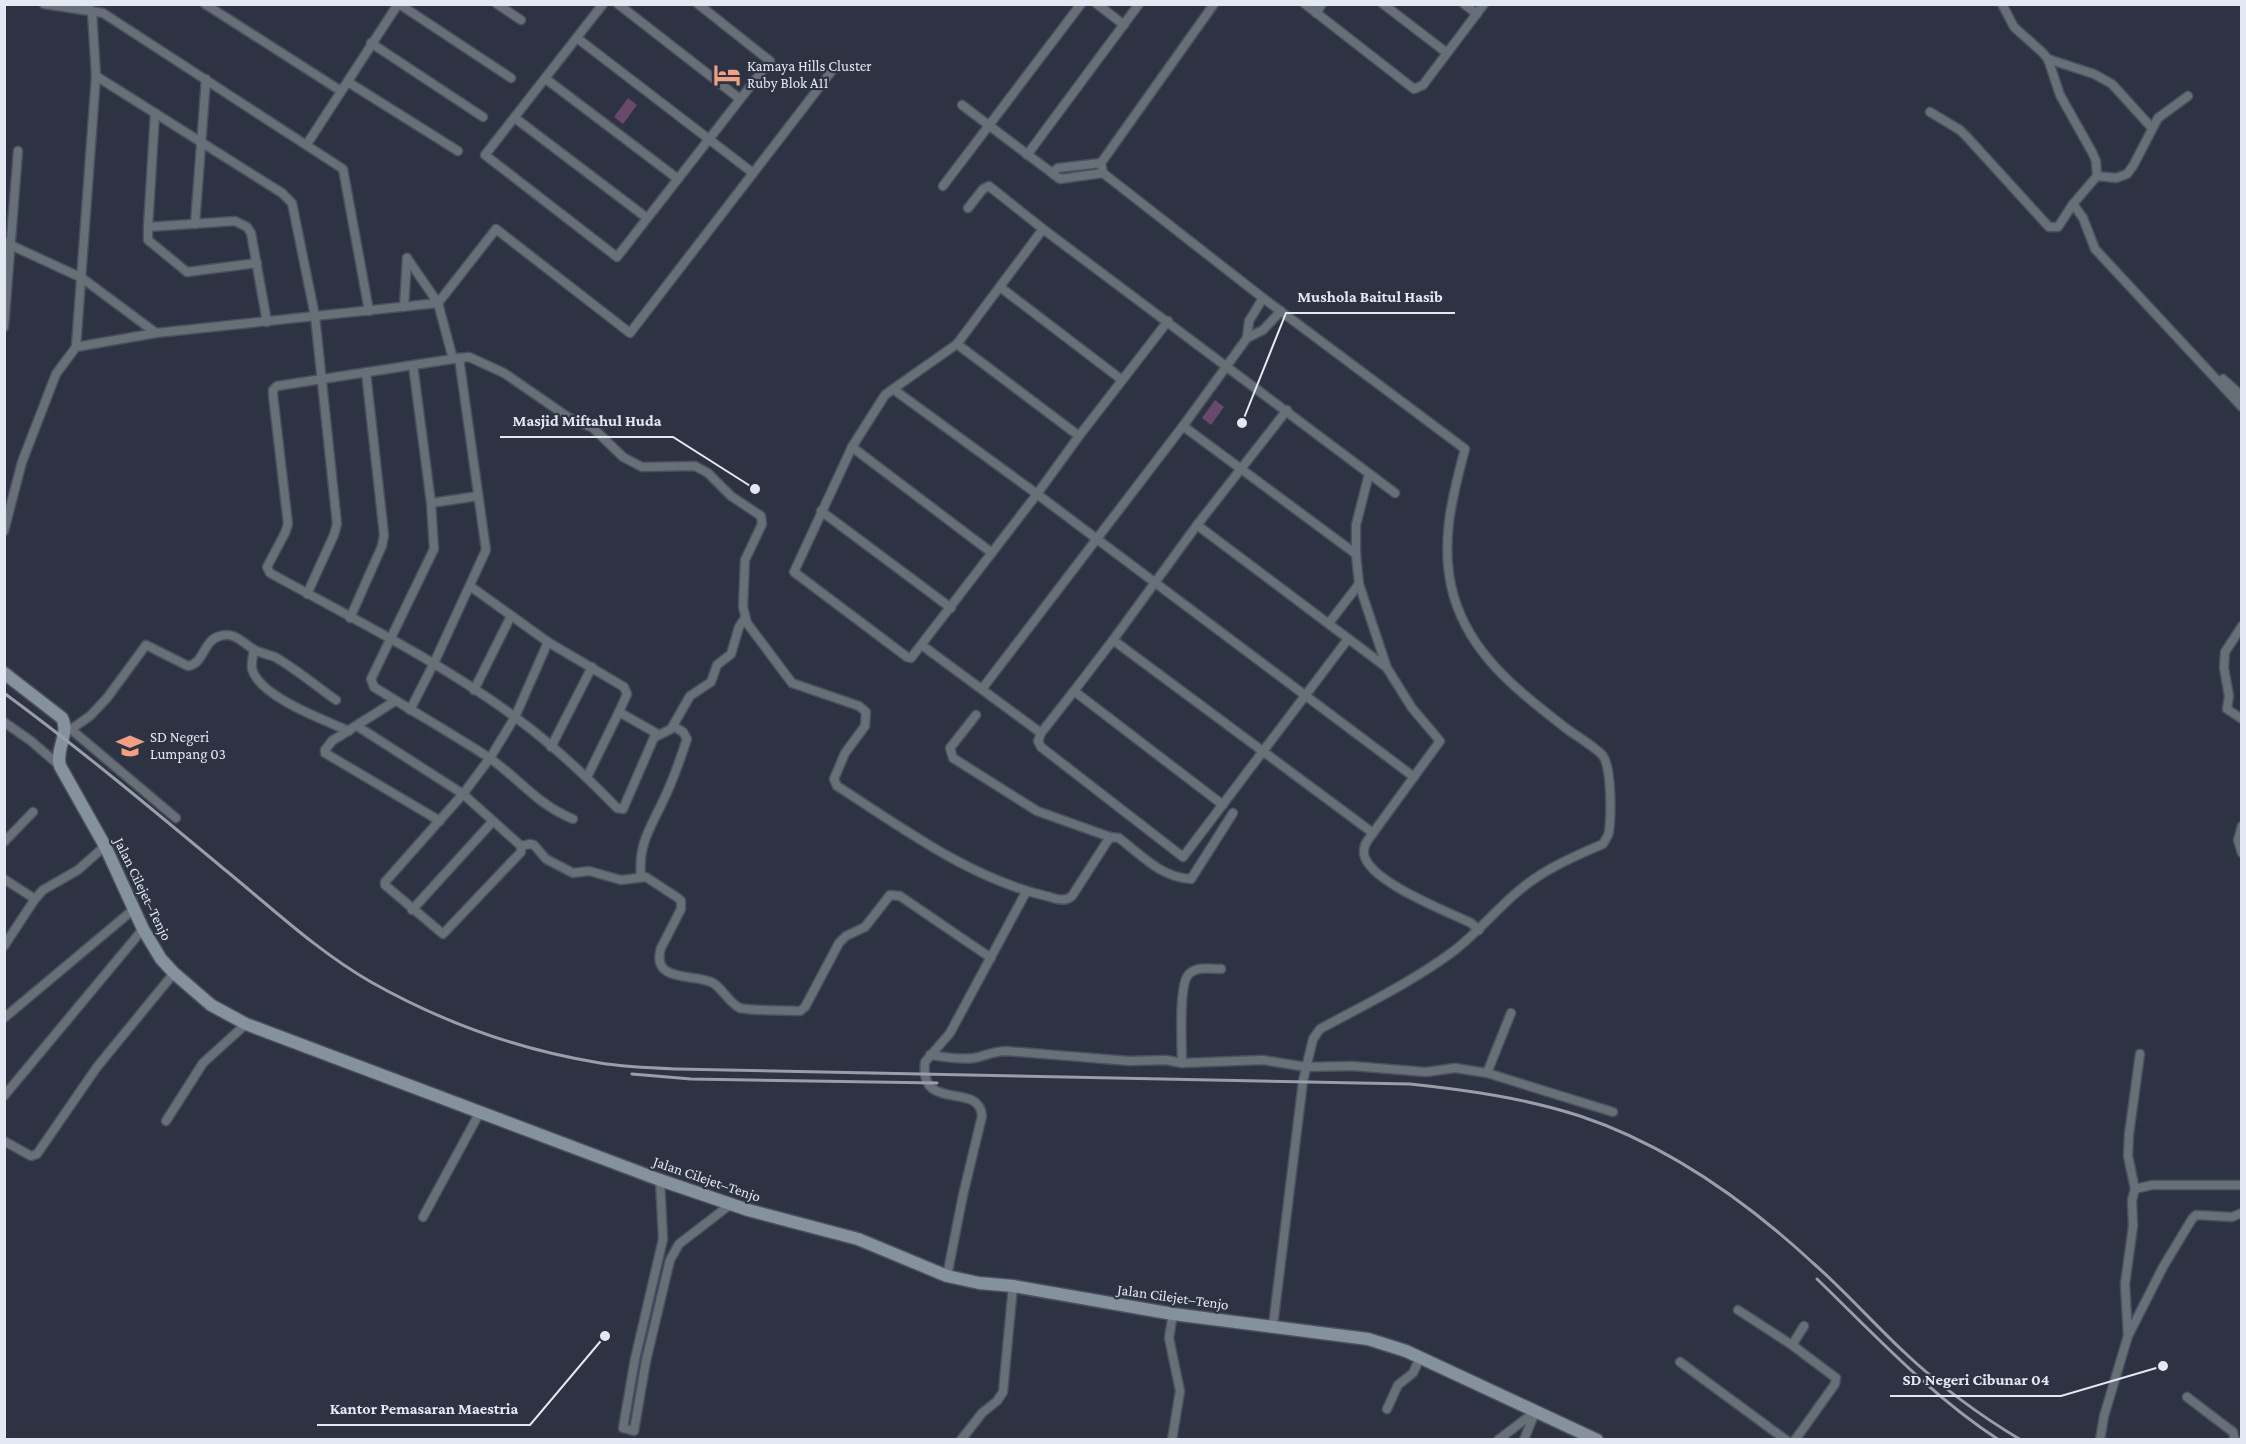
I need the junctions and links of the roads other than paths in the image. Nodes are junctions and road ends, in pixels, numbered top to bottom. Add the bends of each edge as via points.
1 (44, 4) edge
2 (205, 4) edge
3 (399, 4) edge
4 (497, 4) edge
5 (603, 4) edge
6 (618, 4) edge
7 (698, 4) edge
8 (1081, 4) edge
9 (1097, 4) edge
10 (1139, 4) edge
11 (1214, 4) edge
12 (1305, 4) edge
13 (1322, 4) edge
14 (1383, 4) edge
15 (1464, 4) edge
16 (1484, 4) edge
17 (2002, 4) edge
18 (89, 8) edge
19 (1316, 13) junction
20 (1477, 14) junction
21 (521, 20) dead end
22 (1124, 25) junction
23 (577, 38) junction
24 (372, 43) junction
25 (1447, 53) junction
26 (2048, 59) junction
27 (831, 72) dead end
28 (96, 76) junction
29 (511, 78) dead end
30 (206, 79) junction
31 (546, 79) junction
32 (348, 81) junction
33 (341, 91) junction
34 (2188, 96) dead end
35 (740, 99) junction
36 (962, 105) dead end
37 (1930, 112) dead end
38 (155, 113) junction
39 (483, 117) dead end
40 (515, 118) junction
41 (989, 125) junction
42 (2152, 128) junction
43 (709, 140) junction
44 (200, 142) junction
45 (307, 144) junction
46 (18, 151) dead end
47 (458, 151) dead end
48 (1027, 154) junction
49 (1101, 163) junction
50 (753, 173) junction
51 (1103, 173) junction
52 (1052, 174) junction
53 (2097, 176) junction
54 (678, 179) junction
55 (943, 186) dead end
56 (2073, 204) junction
57 (968, 208) dead end
58 (647, 218) junction
59 (195, 224) junction
60 (148, 227) junction
61 (1043, 229) junction
62 (8, 244) edge
63 (257, 263) junction
64 (82, 278) junction
65 (1000, 287) junction
66 (1263, 298) junction
67 (438, 303) junction
68 (404, 307) junction
69 (369, 311) junction
70 (1281, 311) junction
71 (315, 316) junction
72 (1168, 321) junction
73 (267, 322) junction
74 (4, 327) edge
75 (156, 333) junction
76 (1247, 338) junction
77 (2182, 343) junction
78 (957, 344) junction
79 (76, 347) junction
80 (456, 359) junction
81 (413, 365) junction
82 (1226, 367) junction
83 (366, 372) junction
84 (321, 379) junction
85 (1122, 380) junction
86 (893, 389) junction
87 (2241, 396) edge
88 (2241, 407) edge
89 (1287, 410) junction
90 (1183, 426) junction
91 (1079, 436) junction
92 (852, 447) junction
93 (1241, 470) junction
94 (1369, 474) junction
95 (1395, 493) dead end
96 (1037, 494) junction
97 (478, 496) junction
98 (431, 503) junction
99 (821, 511) junction
100 (1197, 525) junction
101 (4, 531) edge
102 (1096, 539) junction
103 (992, 553) junction
104 (1356, 554) junction
105 (1154, 583) junction
106 (1359, 584) junction
107 (470, 586) junction
108 (307, 594) junction
109 (951, 608) junction
110 (511, 616) junction
111 (350, 618) junction
112 (745, 618) junction
113 (1329, 623) junction
114 (2241, 626) edge
115 (1348, 639) junction
116 (390, 640) junction
117 (1113, 640) junction
118 (548, 642) junction
119 (923, 646) junction
120 (254, 650) junction
121 (434, 663) junction
122 (592, 667) junction
123 (1388, 668) junction
124 (4, 674) edge
125 (982, 688) junction
126 (474, 690) junction
127 (1074, 692) junction
128 (1305, 695) junction
129 (336, 699) dead end
130 (395, 701) junction
131 (410, 710) junction
132 (619, 712) junction
133 (976, 715) dead end
134 (515, 717) junction
135 (2241, 719) edge
136 (4, 722) edge
137 (357, 726) junction
138 (673, 726) junction
139 (67, 727) junction
140 (349, 731) junction
141 (1041, 733) junction
142 (657, 736) junction
143 (551, 747) junction
144 (1263, 752) junction
145 (490, 759) junction
146 (60, 766) junction
147 (587, 777) junction
148 (1414, 777) junction
149 (463, 794) junction
150 (1224, 805) junction
151 (33, 812) dead end
152 (1233, 813) dead end
153 (176, 818) dead end
154 (573, 819) dead end
155 (493, 820) junction
156 (440, 821) junction
157 (2241, 826) edge
158 (1373, 833) junction
159 (1110, 837) junction
160 (4, 842) edge
161 (105, 846) junction
162 (522, 846) junction
163 (2241, 853) edge
164 (641, 877) junction
165 (4, 879) edge
166 (1026, 892) junction
167 (35, 898) junction
168 (134, 909) junction
169 (412, 910) junction
170 (143, 929) junction
171 (1479, 930) junction
172 (4, 946) edge
173 (991, 958) junction
174 (1221, 969) dead end
175 (174, 973) junction
176 (1511, 1013) dead end
177 (4, 1018) edge
178 (246, 1024) junction
179 (2140, 1054) dead end
180 (930, 1055) junction
181 (1182, 1063) junction
182 (1306, 1067) junction
183 (1486, 1073) junction
184 (4, 1096) edge
185 (480, 1112) junction
186 (1613, 1112) dead end
187 (166, 1122) dead end
188 (4, 1141) edge
189 (660, 1180) junction
190 (2241, 1185) edge
191 (2135, 1189) junction
192 (731, 1204) junction
193 (2241, 1213) edge
194 (423, 1217) dead end
195 (663, 1239) junction
196 (679, 1244) junction
197 (947, 1276) junction
198 (1013, 1286) junction
199 (1738, 1310) dead end
200 (1173, 1314) junction
201 (1273, 1326) junction
202 (1804, 1326) dead end
203 (2128, 1336) junction
204 (1792, 1345) junction
205 (1420, 1358) junction
206 (1680, 1362) dead end
207 (630, 1389) junction
208 (641, 1390) junction
209 (2187, 1397) dead end
210 (1387, 1409) dead end
211 (1536, 1411) junction
212 (961, 1440) edge
213 (1172, 1440) edge
214 (1498, 1440) edge
215 (1524, 1440) edge
216 (1597, 1440) edge
217 (1786, 1440) edge
218 (1795, 1440) edge
219 (2100, 1440) edge
220 (2235, 1440) edge

1 - 18 street
2 - 33 street
3 - 24 street
3 - 29 street
4 - 21 street
5 - 23 street
6 - 35 street
7 - 35 street via 770,61
8 - 41 street
9 - 22 street
10 - 22 street
11 - 49 street
12 - 19 street
13 - 19 street
14 - 25 street
15 - 20 street
16 - 20 street
17 - 26 street via 2014,27
18 - 28 street
18 - 30 street
19 - 25 street via 1414,89 1423,85
20 - 25 street
22 - 48 street
23 - 31 street
23 - 43 street
24 - 32 street
24 - 39 street
26 - 42 street via 2112,84
26 - 53 street via 2060,95 2096,161
27 - 50 street
28 - 38 street
28 - 64 street
30 - 44 street
30 - 45 street
31 - 40 street
31 - 54 street
32 - 33 street
32 - 47 street
33 - 45 street
34 - 42 street via 2165,111
35 - 43 street
36 - 41 street
37 - 56 street via 1960,130 2049,227 2058,227
38 - 44 street
38 - 60 street
40 - 58 street
40 - 58 street via 485,155 617,257
41 - 48 street
41 - 55 street
42 - 53 street via 2127,174 2116,178
43 - 50 street
43 - 54 street
44 - 59 street
44 - 71 street via 292,203
45 - 69 street via 343,169
46 - 62 street
48 - 52 street
49 - 51 street
49 - 52 street via 1058,168
50 - 67 street via 630,333 496,229
51 - 52 street via 1060,179
51 - 66 street
53 - 56 street
54 - 58 street
56 - 77 street via 2095,249
57 - 61 street via 989,186
59 - 60 street
59 - 63 street via 241,223 251,233
60 - 63 street via 148,240 187,272
61 - 65 street
61 - 72 street
62 - 64 street
62 - 74 street
63 - 73 street
64 - 75 street
64 - 79 street
65 - 78 street
65 - 85 street
66 - 70 street
66 - 76 street via 1249,321
67 - 68 street
67 - 68 street via 407,258
67 - 80 street
68 - 69 street
69 - 71 street
70 - 76 street via 1263,330
70 - 171 street via 1465,449 1448,523 1447,554 1453,596 1468,630 1495,669 1603,756 1608,771 1610,816 1603,844 1521,888
71 - 73 street
71 - 84 street
72 - 82 street
72 - 85 street
73 - 75 street
75 - 79 street
76 - 82 street
77 - 87 street
77 - 88 street
78 - 86 street
78 - 91 street
79 - 101 street via 56,374 30,440
80 - 81 street
80 - 97 street
80 - 112 street via 469,357 504,373 564,415 593,428 623,457 642,467 703,469 731,496 761,516 762,524 745,560
81 - 83 street
81 - 98 street
82 - 89 street
82 - 90 street
83 - 84 street
83 - 111 street via 384,535
84 - 108 street via 337,524
84 - 108 street via 277,386 273,390 288,525 267,567 270,573
85 - 91 street
86 - 92 street via 885,395
86 - 96 street
89 - 93 street
89 - 94 street
90 - 93 street
90 - 102 street
91 - 96 street
92 - 99 street
92 - 103 street
93 - 100 street
93 - 104 street
94 - 95 street
94 - 104 street via 1356,525
96 - 102 street
96 - 103 street
97 - 98 street
97 - 107 street via 486,550
98 - 116 street via 434,549
99 - 109 street
99 - 119 street via 794,572 907,657 911,658
100 - 105 street
100 - 113 street
102 - 105 street
102 - 125 street
103 - 109 street
104 - 106 street
105 - 117 street
105 - 128 street
106 - 113 street
106 - 123 street
107 - 110 street
107 - 121 street
108 - 111 street
109 - 119 street
110 - 118 street
110 - 126 street
111 - 116 street
112 - 138 street via 729,656 717,665 709,684 690,696
112 - 166 street via 792,682 866,712 865,726 834,779 837,786 946,855
113 - 115 street
114 - 135 street via 2225,652 2224,668 2227,709
115 - 123 street
115 - 128 street
116 - 121 street
116 - 130 street via 370,679 374,687
117 - 127 street
117 - 144 street
118 - 122 street
118 - 134 street
119 - 125 street
120 - 129 street via 274,657
120 - 139 street via 232,635 222,635 208,643 197,662 188,666 146,645 103,703
120 - 140 street via 252,663 257,678 278,697
121 - 126 street
121 - 131 street
122 - 132 street via 626,690
122 - 143 street
123 - 148 street via 1412,708 1440,741
124 - 139 main road via 57,712
125 - 141 street
126 - 134 street
127 - 141 street
127 - 150 street
128 - 144 street
128 - 148 street
130 - 131 street
130 - 137 street
131 - 145 street
132 - 142 street via 654,730
132 - 147 street
133 - 159 street via 950,748 953,758 1037,811
134 - 143 street
134 - 145 street
136 - 146 street
137 - 140 street
137 - 149 street
138 - 142 street
138 - 164 street via 687,739 647,832
139 - 146 main road via 58,756
139 - 153 street
140 - 156 street via 332,741 325,750 328,757
141 - 150 street via 1041,747 1181,856 1186,856
142 - 147 street via 623,809 617,808
143 - 147 street
144 - 150 street
144 - 158 street
145 - 149 street
145 - 154 street via 543,804
146 - 161 main road, Jalan Cilejet–Tenjo
148 - 158 street
149 - 155 street
149 - 156 street
151 - 160 street
152 - 159 street via 1191,879 1167,874 1119,838
155 - 162 street
155 - 169 street
156 - 169 street via 385,882
157 - 163 street
158 - 171 street via 1364,846 1364,856 1372,870 1385,881
159 - 166 street via 1069,899
161 - 167 street via 78,870
161 - 168 main road, Jalan Cilejet–Tenjo
162 - 164 street via 534,845 551,862 573,873 589,871 621,880
162 - 169 street via 521,852 445,933 441,934
164 - 173 street via 652,880 681,901 660,953 665,969 676,976 711,981 742,1008 801,1011 839,943 865,927 890,895 900,896
165 - 167 street
166 - 173 street
167 - 172 street
168 - 170 main road, Jalan Cilejet–Tenjo
168 - 177 street
170 - 175 main road, Jalan Cilejet–Tenjo
170 - 184 street
171 - 182 street via 1401,985 1320,1029 1313,1039
173 - 180 street via 950,1033
174 - 181 street via 1198,968 1184,982
175 - 178 main road, Jalan Cilejet–Tenjo via 211,1005
175 - 188 street via 97,1066 37,1154 31,1156
176 - 183 street
178 - 185 main road, Jalan Cilejet–Tenjo
178 - 187 street via 203,1063
179 - 191 street via 2128,1156
180 - 181 street via 976,1058 1006,1051
180 - 197 street via 925,1066 929,1087 974,1100 982,1116
181 - 182 street via 1263,1060
182 - 183 street via 1426,1072 1455,1068
182 - 201 street
183 - 186 street
185 - 189 main road, Jalan Cilejet–Tenjo
185 - 194 street
189 - 192 main road, Jalan Cilejet–Tenjo
189 - 195 street
190 - 191 street via 2152,1185
191 - 203 street via 2125,1284
192 - 196 street
192 - 197 main road, Jalan Cilejet–Tenjo via 858,1239
193 - 203 street via 2232,1217 2196,1215 2192,1219
195 - 196 street
195 - 207 street
196 - 208 street via 670,1260
197 - 198 main road, Jalan Cilejet–Tenjo
198 - 200 main road, Jalan Cilejet–Tenjo
198 - 212 street via 1003,1392
199 - 204 street
200 - 201 main road, Jalan Cilejet–Tenjo
200 - 213 street via 1169,1338 1180,1391
201 - 205 main road, Jalan Cilejet–Tenjo via 1368,1339
202 - 204 street
203 - 219 street
204 - 218 street via 1836,1378
205 - 210 street via 1413,1373 1398,1385
205 - 211 main road, Jalan Cilejet–Tenjo
206 - 217 street
207 - 208 street
207 - 208 street via 623,1428 634,1431
209 - 220 street via 2233,1432
211 - 214 street
211 - 215 street
211 - 216 main road, Jalan Cilejet–Tenjo

